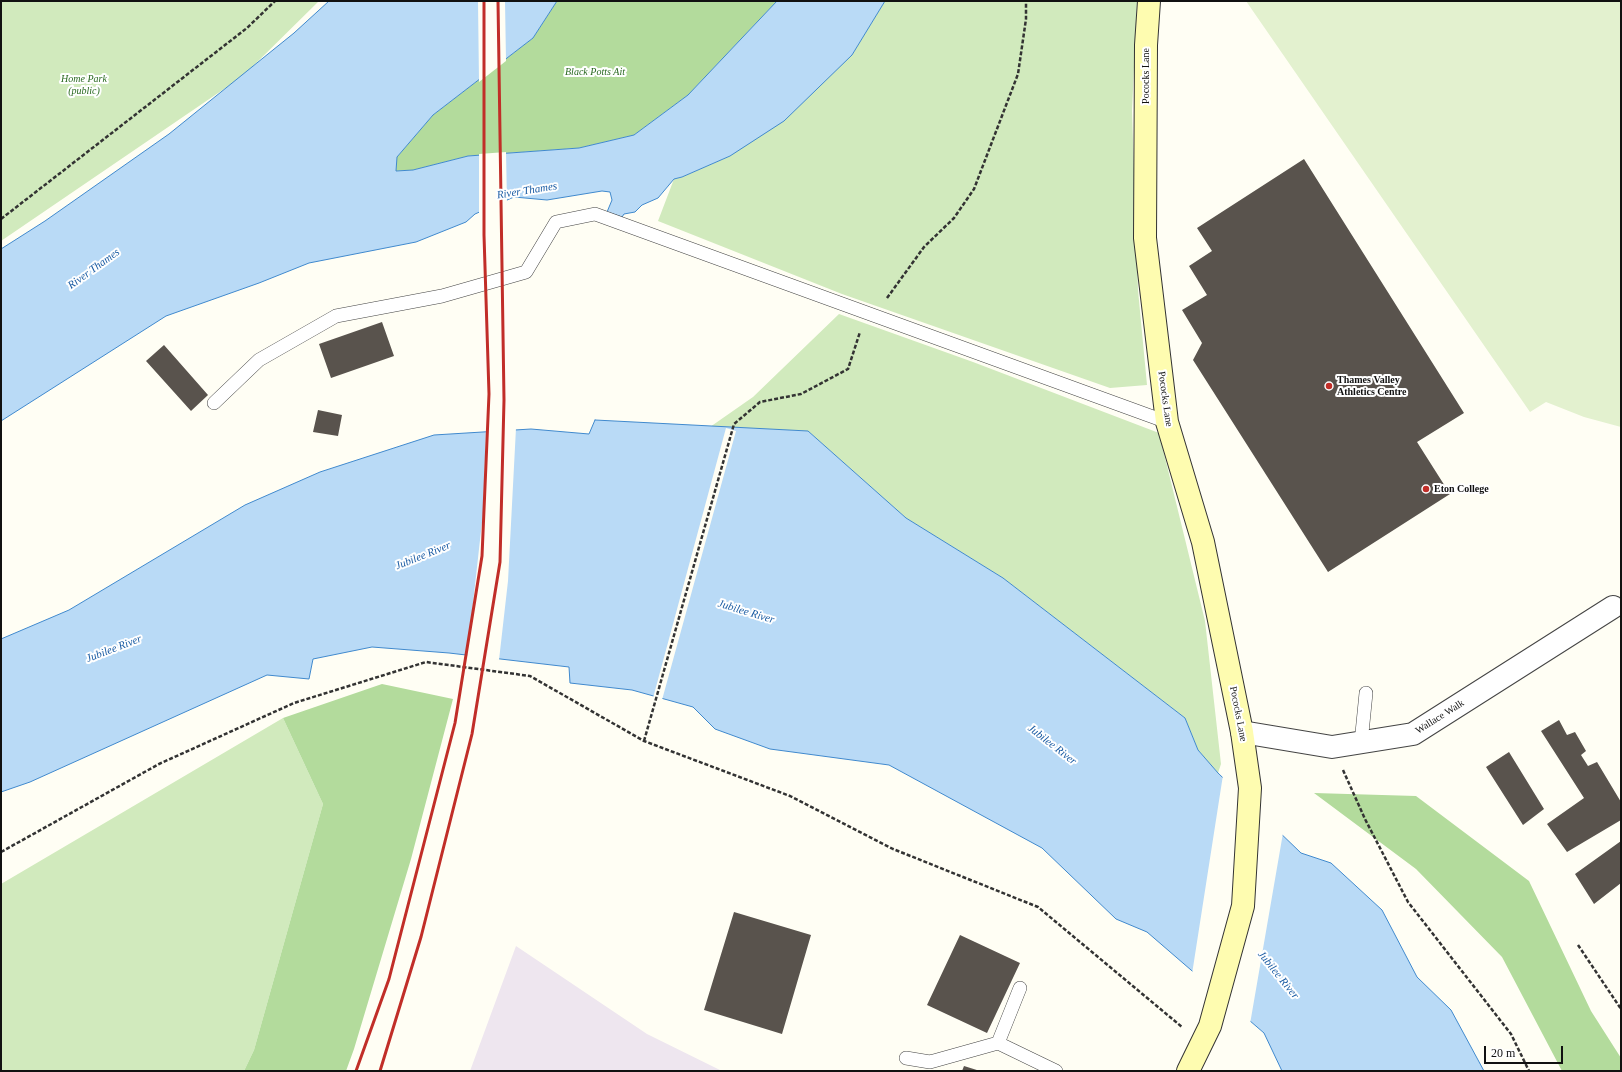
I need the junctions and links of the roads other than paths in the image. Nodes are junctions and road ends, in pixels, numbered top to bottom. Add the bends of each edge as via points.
1 (1149, 1) edge
2 (214, 403) dead end
3 (1167, 422) junction
4 (1617, 605) edge
5 (1366, 693) dead end
6 (1242, 732) junction
7 (1362, 742) junction
8 (1020, 988) dead end
9 (998, 1043) junction
10 (906, 1058) dead end
11 (1056, 1071) edge
12 (1188, 1071) edge

1 - 3 main road, Pococks Lane via 1146,45 1146,238
2 - 3 lane via 259,360 336,316 442,296 526,272 556,222 595,214
3 - 6 main road, Pococks Lane via 1203,542
4 - 7 street, Wallace Walk via 1413,734
5 - 7 lane
6 - 7 street, Wallace Walk via 1332,747
6 - 12 main road, Pococks Lane via 1250,788 1243,906 1206,1035
8 - 9 lane
9 - 10 lane via 930,1062
9 - 11 lane

